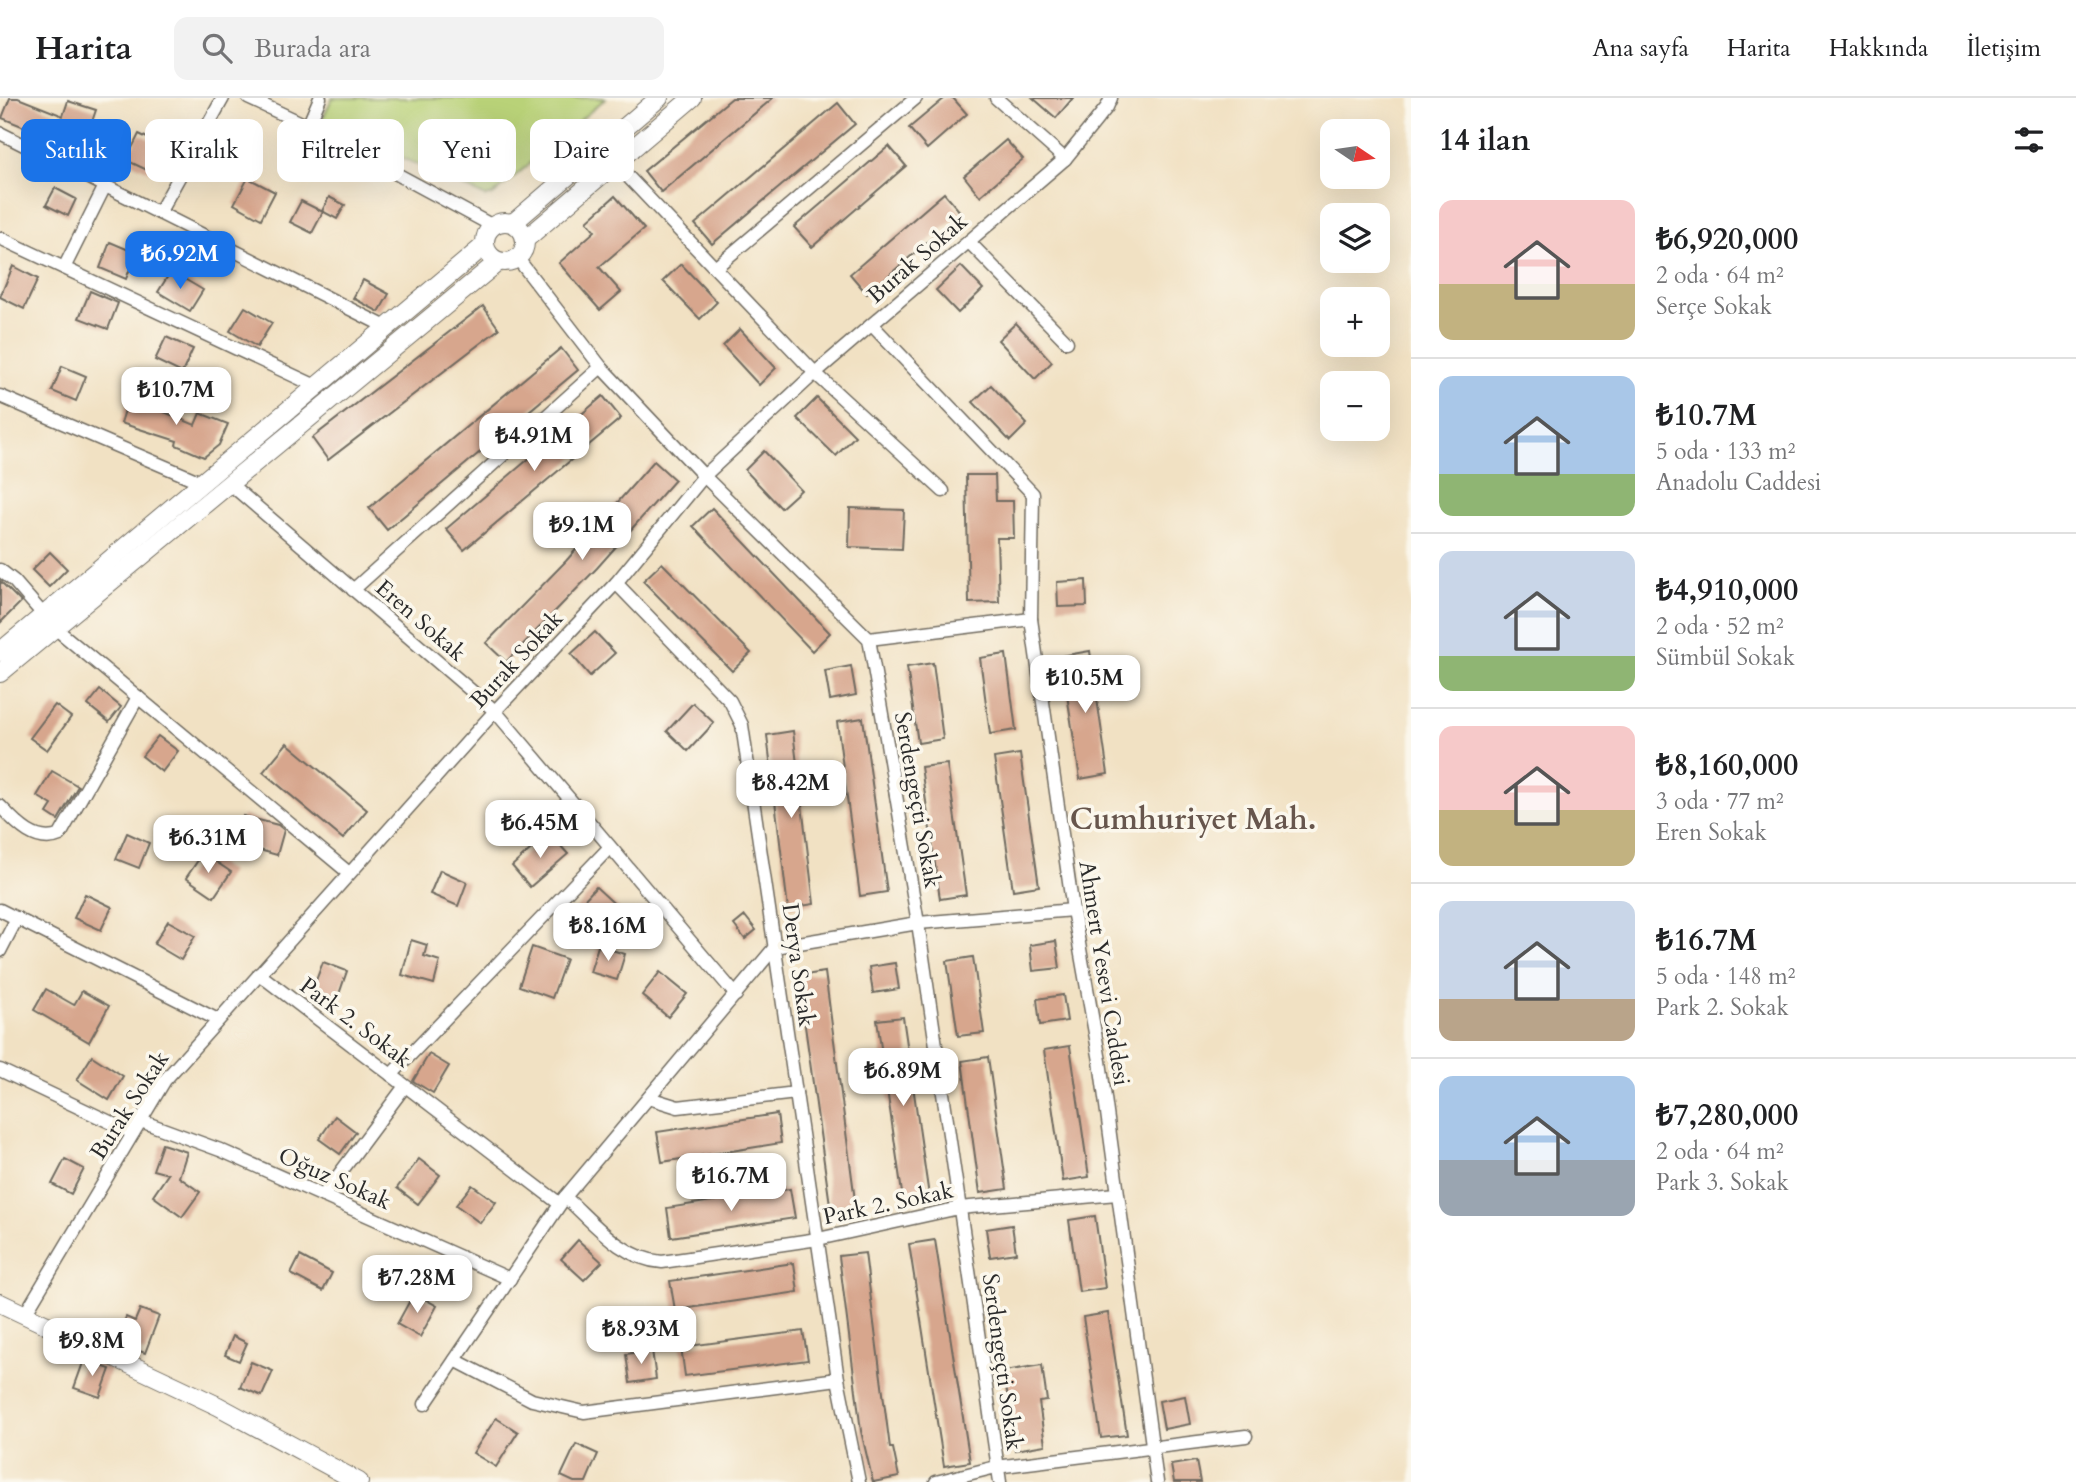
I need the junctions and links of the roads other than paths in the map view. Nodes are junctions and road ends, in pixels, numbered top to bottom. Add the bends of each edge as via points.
1 (223, 98) edge
2 (248, 98) edge
3 (320, 98) edge
4 (659, 98) edge
5 (692, 98) edge
6 (916, 98) edge
7 (996, 98) edge
8 (1111, 98) edge
9 (292, 119) edge
10 (310, 119) edge
11 (0, 133) edge
12 (634, 147) edge
13 (1065, 159) junction
14 (404, 178) edge
15 (593, 182) edge
16 (633, 182) edge
17 (105, 186) junction
18 (159, 213) junction
19 (513, 223) junction
20 (493, 226) junction
21 (0, 238) edge
22 (526, 239) junction
23 (968, 242) junction
24 (485, 245) junction
25 (518, 259) junction
26 (498, 262) junction
27 (64, 268) junction
28 (715, 268) junction
29 (872, 325) junction
30 (388, 327) junction
31 (1067, 342) dead end
32 (601, 367) junction
33 (815, 373) junction
34 (318, 387) junction
35 (0, 396) edge
36 (704, 476) junction
37 (203, 483) junction
38 (229, 483) junction
39 (943, 491) dead end
40 (0, 570) edge
41 (617, 583) junction
42 (353, 590) junction
43 (1031, 619) junction
44 (49, 622) junction
45 (869, 639) junction
46 (0, 652) edge
47 (0, 673) edge
48 (138, 697) junction
49 (495, 711) junction
50 (0, 806) edge
51 (610, 847) junction
52 (349, 873) junction
53 (0, 910) edge
54 (1073, 910) junction
55 (17, 918) junction
56 (918, 923) junction
57 (775, 947) junction
58 (0, 951) edge
59 (259, 974) junction
60 (736, 995) junction
61 (218, 1020) junction
62 (0, 1070) edge
63 (391, 1075) junction
64 (405, 1086) junction
65 (796, 1093) junction
66 (649, 1098) junction
67 (141, 1121) junction
68 (133, 1133) junction
69 (1117, 1194) junction
70 (323, 1196) junction
71 (563, 1201) junction
72 (959, 1208) junction
73 (818, 1239) junction
74 (510, 1279) junction
75 (0, 1303) edge
76 (25, 1314) junction
77 (455, 1360) junction
78 (838, 1379) junction
79 (425, 1404) dead end
80 (1246, 1436) dead end
81 (1152, 1450) junction
82 (996, 1467) junction
83 (359, 1482) edge
84 (859, 1482) edge
85 (936, 1482) edge
86 (1000, 1482) edge
87 (1157, 1482) edge

1 - 18 street
2 - 9 street
3 - 10 street
4 - 19 street
5 - 12 street
6 - 28 street
7 - 13 street
8 - 13 street, Burak Sokak
11 - 17 street
13 - 23 street, Burak Sokak
14 - 20 street
15 - 22 street
16 - 28 street
17 - 18 street
17 - 27 street
18 - 30 street
19 - 20 street
19 - 22 street
20 - 24 street
21 - 27 street
22 - 25 street
23 - 29 street, Burak Sokak
23 - 31 street
24 - 26 street
24 - 30 street
25 - 26 street
25 - 32 street
26 - 38 street
27 - 34 street
28 - 33 street
29 - 33 street, Burak Sokak
29 - 43 street, Ahmert Yesevi Caddesi via 1033,494
30 - 34 street
32 - 36 street
32 - 42 street
33 - 36 street, Burak Sokak
33 - 39 street
34 - 37 street
35 - 37 street
36 - 41 street, Burak Sokak
36 - 45 street
37 - 44 street
38 - 42 street, Eren Sokak
38 - 44 street
40 - 44 street
41 - 49 street, Burak Sokak
41 - 57 street, Derya Sokak via 739,715
42 - 49 street, Eren Sokak
43 - 45 street
43 - 54 street, Ahmert Yesevi Caddesi
44 - 46 street
44 - 47 street
44 - 48 street
45 - 56 street, Serdengeçti Sokak
48 - 50 street via 60,835 36,836
48 - 52 street
49 - 51 street, Eren Sokak
49 - 52 street, Burak Sokak
51 - 60 street, Eren Sokak
51 - 63 street
52 - 59 street, Burak Sokak
53 - 55 street
54 - 56 street
54 - 69 street, Ahmert Yesevi Caddesi via 1100,1061
55 - 58 street
55 - 61 street
56 - 57 street
56 - 72 street, Serdengeçti Sokak
57 - 60 street
57 - 65 street, Derya Sokak
59 - 61 street, Burak Sokak
59 - 63 street, Park 2. Sokak
60 - 66 street
61 - 67 street, Burak Sokak via 165,1080
62 - 68 street
63 - 64 street, Park 2. Sokak
64 - 70 street
64 - 71 street, Park 2. Sokak
65 - 66 street via 678,1107
65 - 73 street, Derya Sokak
66 - 71 street
67 - 68 street, Burak Sokak
67 - 70 street, Oğuz Sokak
68 - 76 street, Burak Sokak
69 - 72 street, Park 2. Sokak
69 - 81 street, Ahmert Yesevi Caddesi
70 - 74 street, Oğuz Sokak
71 - 73 street, Park 2. Sokak via 625,1250 653,1262
71 - 74 street
72 - 73 street, Park 2. Sokak
72 - 82 street, Serdengeçti Sokak
73 - 78 street, Derya Sokak
74 - 77 street
75 - 76 street
76 - 83 street via 218,1406
77 - 78 street via 532,1400 584,1412
77 - 79 street
78 - 84 street, Derya Sokak
80 - 81 street
81 - 82 street
81 - 87 street, Ahmert Yesevi Caddesi
82 - 85 street
82 - 86 street, Serdengeçti Sokak

